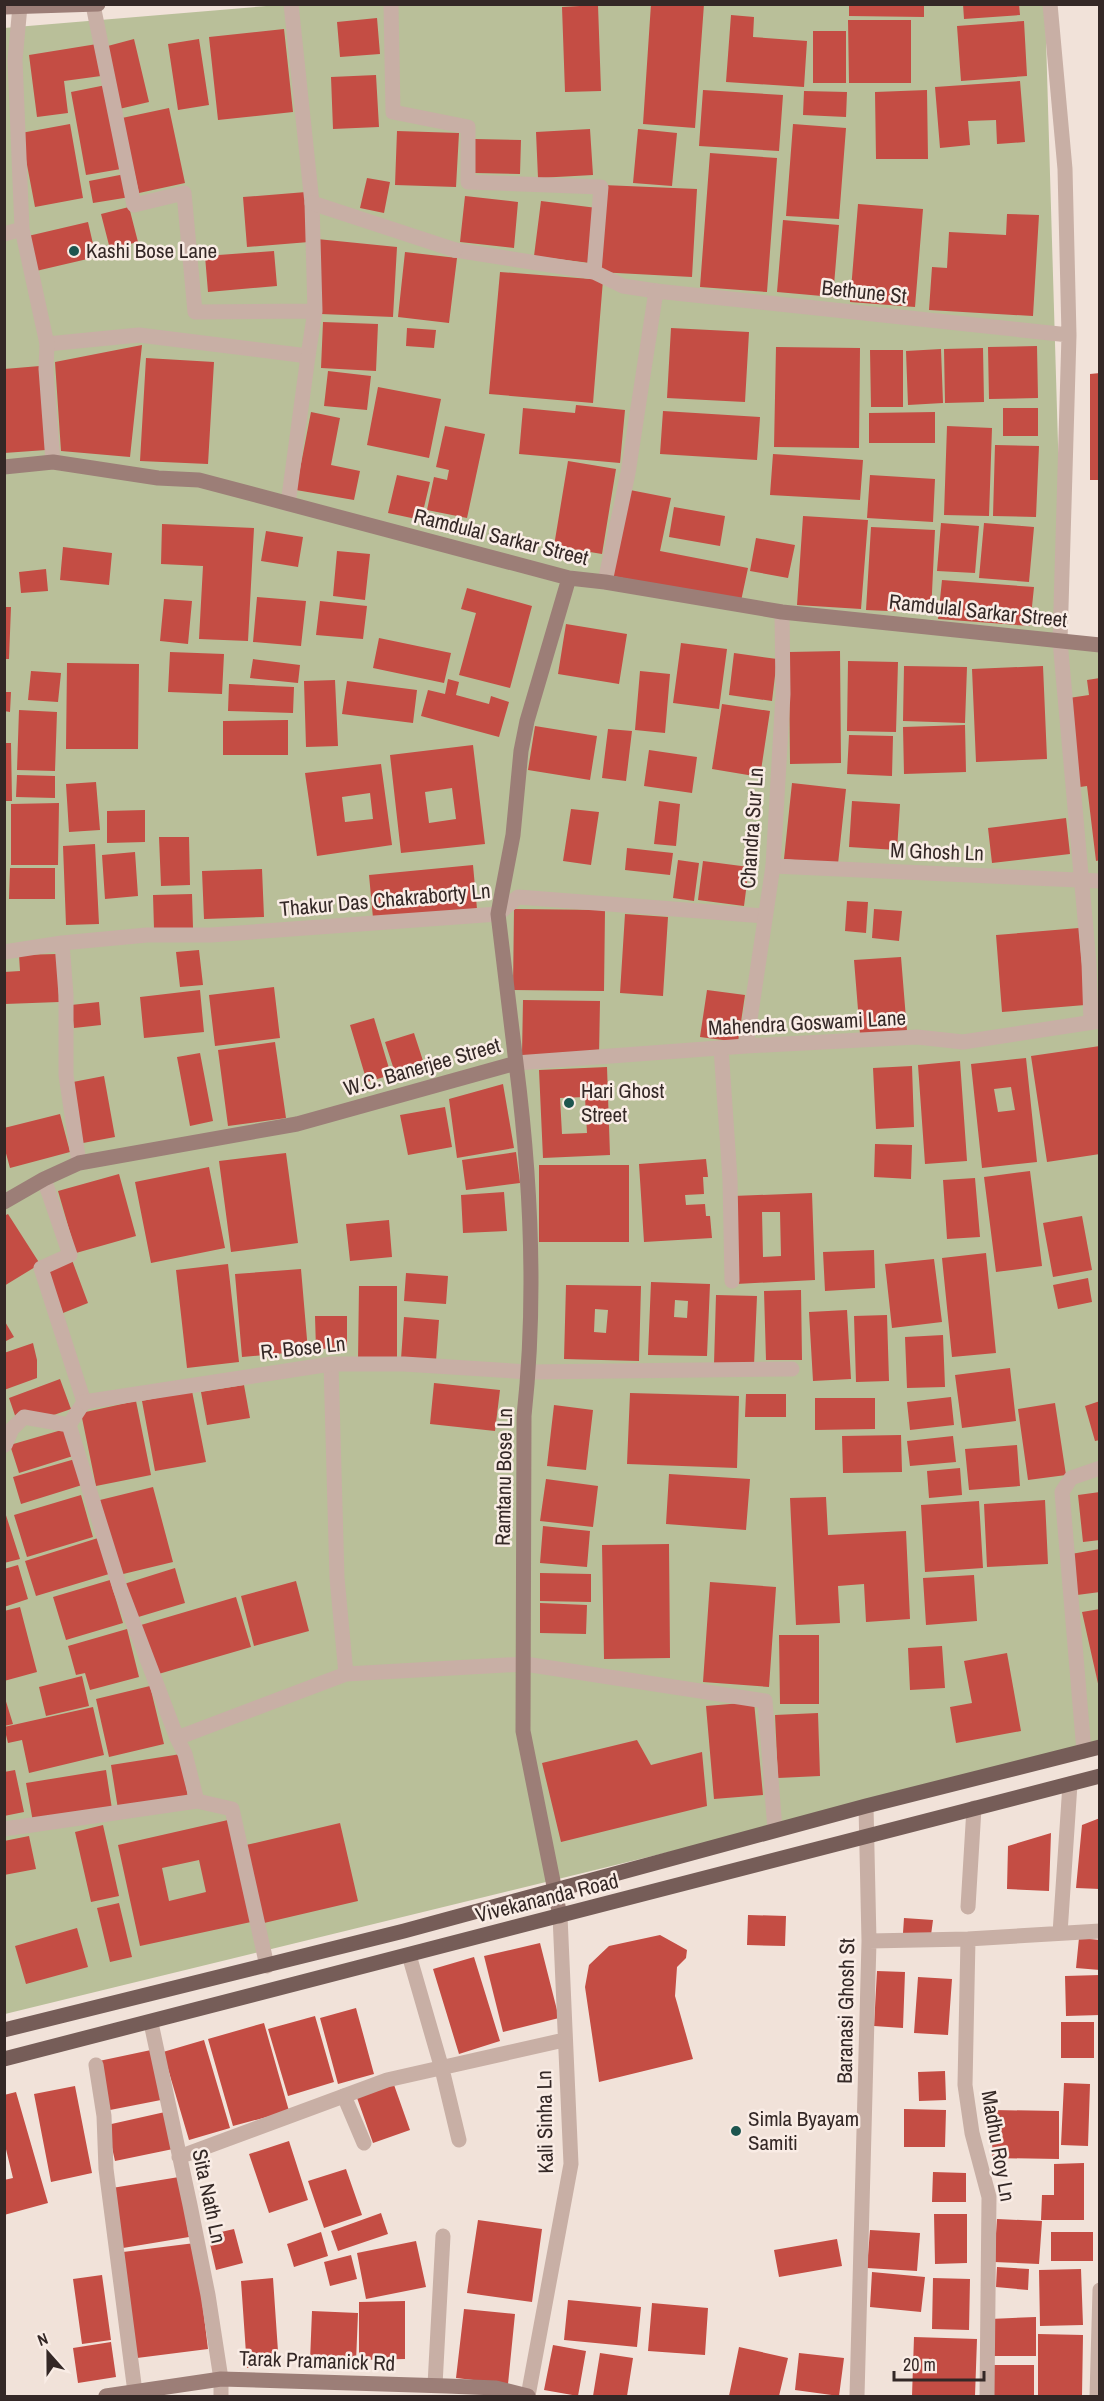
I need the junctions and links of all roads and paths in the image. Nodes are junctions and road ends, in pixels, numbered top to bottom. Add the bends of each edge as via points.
1 (98, 4) edge
2 (291, 4) edge
3 (391, 4) edge
4 (1050, 4) edge
5 (93, 5) edge
6 (15, 6) edge
7 (312, 203) junction
8 (22, 229) junction
9 (4, 234) edge
10 (594, 272) junction
11 (656, 291) junction
12 (315, 310) junction
13 (1069, 335) junction
14 (47, 344) junction
15 (308, 356) junction
16 (53, 462) junction
17 (4, 467) edge
18 (288, 504) junction
19 (569, 578) junction
20 (605, 582) junction
21 (782, 612) junction
22 (1060, 641) junction
23 (1100, 645) edge
24 (773, 866) junction
25 (1080, 878) junction
26 (1100, 881) edge
27 (498, 914) junction
28 (765, 916) junction
29 (63, 944) junction
30 (4, 952) edge
31 (1095, 1022) edge
32 (746, 1046) junction
33 (721, 1048) junction
34 (516, 1063) junction
35 (79, 1163) junction
36 (44, 1179) junction
37 (4, 1202) edge
38 (732, 1281) dead end
39 (331, 1364) junction
40 (792, 1369) dead end
41 (529, 1372) junction
42 (84, 1402) junction
43 (69, 1425) junction
44 (5, 1445) edge
45 (1100, 1468) edge
46 (525, 1664) junction
47 (346, 1674) junction
48 (177, 1738) junction
49 (1092, 1749) edge
50 (1100, 1776) edge
51 (1070, 1784) junction
52 (197, 1801) junction
53 (866, 1806) junction
54 (974, 1808) junction
55 (4, 1829) edge
56 (775, 1830) junction
57 (868, 1838) junction
58 (556, 1890) junction
59 (968, 1907) dead end
60 (560, 1916) junction
61 (1100, 1931) edge
62 (1060, 1933) junction
63 (968, 1939) junction
64 (868, 1941) junction
65 (409, 1955) junction
66 (267, 1966) junction
67 (150, 2023) junction
68 (4, 2030) edge
69 (564, 2040) junction
70 (4, 2059) edge
71 (96, 2065) dead end
72 (442, 2069) junction
73 (344, 2096) junction
74 (459, 2140) dead end
75 (364, 2143) dead end
76 (179, 2157) junction
77 (443, 2236) dead end
78 (1100, 2290) edge
79 (221, 2379) junction
80 (443, 2389) edge
81 (135, 2392) junction
82 (106, 2397) edge
83 (220, 2397) edge
84 (528, 2397) edge
85 (857, 2397) edge
86 (987, 2397) edge
87 (1097, 2397) edge

1 - 5 street
2 - 7 street
3 - 10 street via 393,112 468,128 468,182 601,187
4 - 13 street via 1065,169
5 - 6 street
5 - 12 street via 134,205 184,193 195,312
6 - 8 street
7 - 10 street, Bethune St via 455,250
7 - 12 street
8 - 9 street
8 - 14 street
10 - 11 street, Bethune St via 623,286
11 - 13 street, Bethune St
11 - 20 street via 628,473
12 - 15 street
13 - 22 street
14 - 15 street via 139,335
14 - 16 street
15 - 18 street
16 - 17 street, Ramdulal Sarkar Street
16 - 18 street, Ramdulal Sarkar Street via 158,478 200,480
18 - 19 street, Ramdulal Sarkar Street
19 - 20 street, Ramdulal Sarkar Street
19 - 27 street, W.C. Banerjee Street via 527,722 513,835
20 - 21 street, Ramdulal Sarkar Street
21 - 22 street, Ramdulal Sarkar Street
21 - 24 street, Chandra Sur Ln via 783,694
22 - 23 street, Ramdulal Sarkar Street
22 - 25 street
24 - 25 street, M Ghosh Ln
24 - 28 street, Chandra Sur Ln
25 - 26 street, M Ghosh Ln
25 - 31 street
27 - 28 street, Thakur Das Chakraborty Ln via 518,897
27 - 29 street, Thakur Das Chakraborty Ln via 211,936 147,935
27 - 34 street, W.C. Banerjee Street
28 - 32 street, Chandra Sur Ln
29 - 30 street, Thakur Das Chakraborty Ln
29 - 35 street via 66,1075
31 - 32 street, Mahendra Goswami Lane via 963,1042 917,1037
32 - 33 street, Mahendra Goswami Lane
33 - 34 street, Mahendra Goswami Lane
33 - 38 street
34 - 35 street, W.C. Banerjee Street via 297,1124
34 - 41 street, Ramtanu Bose Ln via 528,1179 532,1282
35 - 36 street, W.C. Banerjee Street
36 - 37 street, W.C. Banerjee Street
36 - 42 street via 70,1255 41,1268
39 - 41 street, R. Bose Ln
39 - 42 street, R. Bose Ln
39 - 47 street via 337,1578
40 - 41 street, R. Bose Ln
41 - 46 street, Ramtanu Bose Ln via 524,1416
42 - 43 street
43 - 44 street via 24,1417 12,1429
43 - 48 street via 120,1588
45 - 49 street via 1071,1478 1062,1492
46 - 47 street
46 - 56 street via 765,1701
46 - 58 street, Ramtanu Bose Ln via 524,1731
47 - 48 street
48 - 52 street
49 - 53 main road, Vivekananda Road
50 - 51 main road, Vivekananda Road
51 - 54 main road, Vivekananda Road
51 - 62 street
52 - 55 street
52 - 66 street via 232,1809
53 - 56 main road, Vivekananda Road
53 - 57 street, Baranasi Ghosh St
54 - 57 main road, Vivekananda Road
54 - 59 street
56 - 58 main road, Vivekananda Road
57 - 60 main road, Vivekananda Road
57 - 64 street, Baranasi Ghosh St
58 - 60 street, Ramtanu Bose Ln
58 - 66 main road, Vivekananda Road
60 - 65 main road, Vivekananda Road
60 - 69 street, Kali Sinha Ln
61 - 62 street
62 - 63 street
63 - 64 street
63 - 86 street, Madhu Roy Ln via 965,2085 972,2133 989,2197
64 - 85 street, Baranasi Ghosh St
65 - 67 main road, Vivekananda Road
65 - 72 street
66 - 68 main road, Vivekananda Road
67 - 70 main road, Vivekananda Road
67 - 76 street, Sita Nath Ln
69 - 72 street
69 - 84 street, Kali Sinha Ln via 571,2164
71 - 81 street
72 - 73 street via 387,2080
72 - 74 street
73 - 75 street
73 - 76 street
76 - 79 street, Sita Nath Ln
77 - 80 street
78 - 87 street
79 - 80 street, Tarak Pramanick Rd
79 - 81 street, Tarak Pramanick Rd
79 - 83 street, Sita Nath Ln
80 - 84 street, Tarak Pramanick Rd via 496,2388
81 - 82 street, Tarak Pramanick Rd

